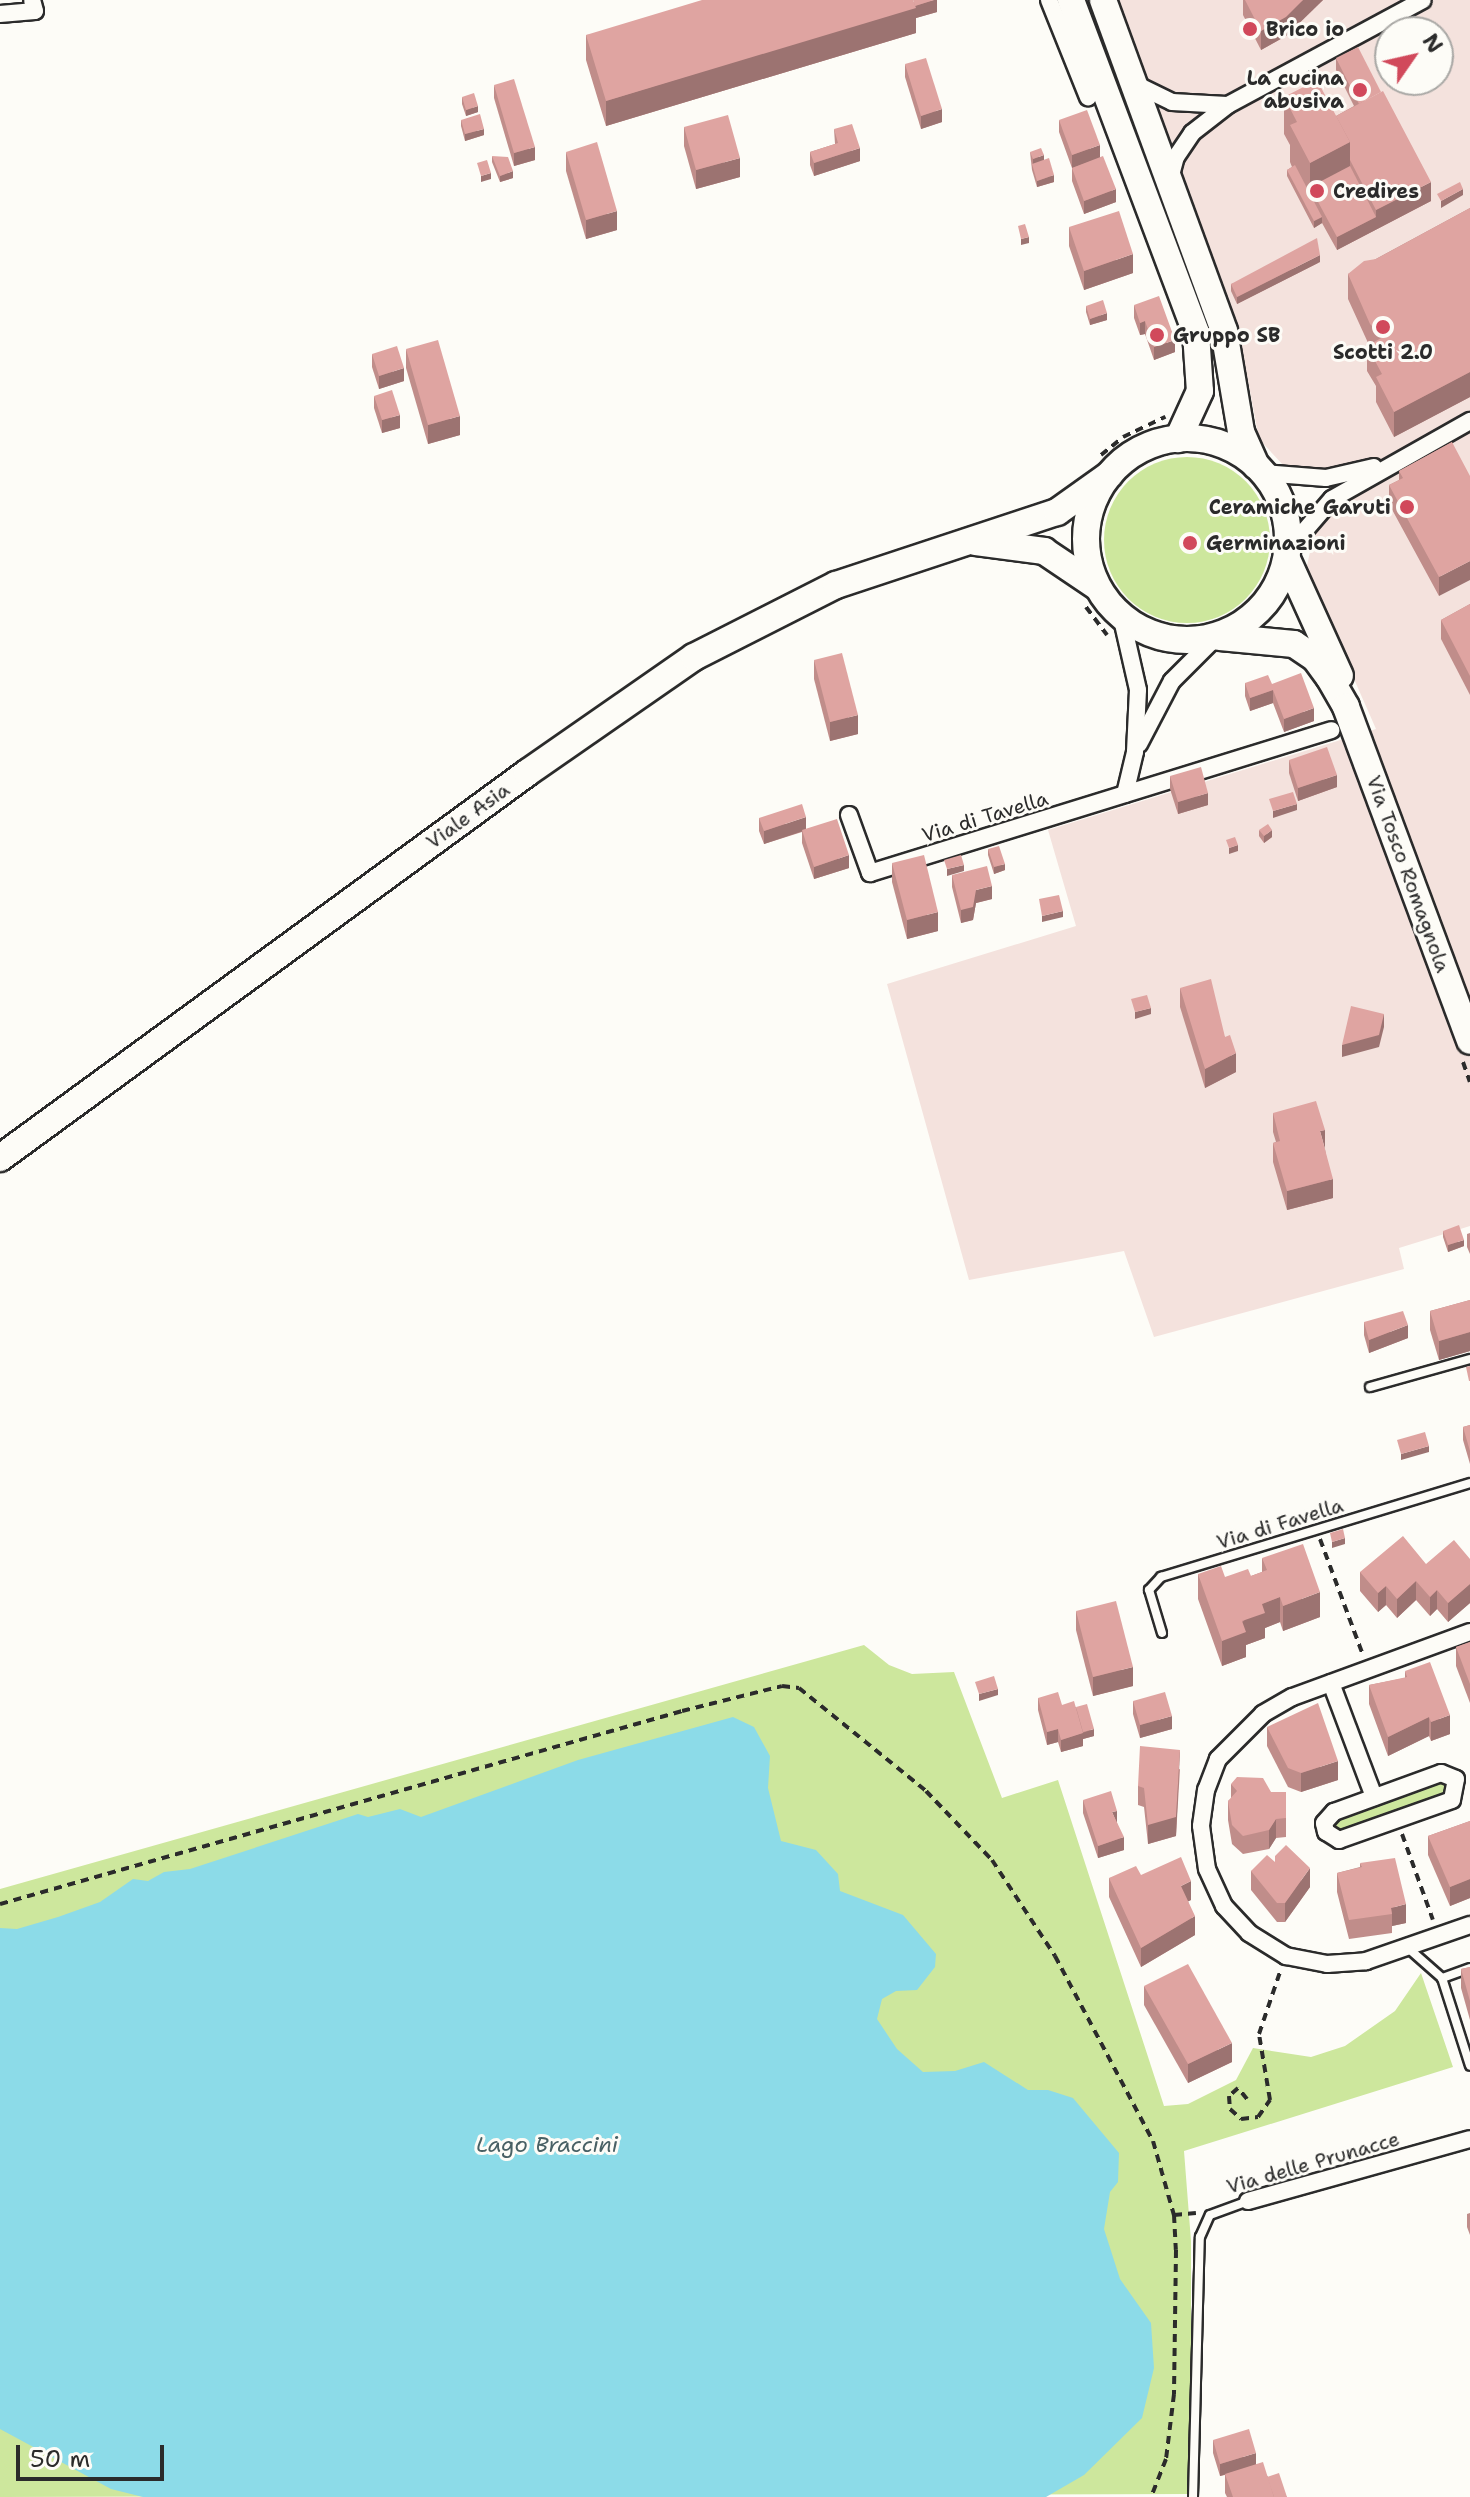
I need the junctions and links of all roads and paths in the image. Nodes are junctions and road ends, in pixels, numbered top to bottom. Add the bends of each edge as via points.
1 (1049, 0) edge
2 (1071, 0) edge
3 (1103, 0) edge
4 (1423, 0) edge
5 (34, 6) edge
6 (0, 14) edge
7 (1133, 83) junction
8 (1088, 97) dead end
9 (1228, 105) junction
10 (1169, 181) junction
11 (1174, 408) dead end
12 (1470, 421) edge
13 (1178, 439) junction
14 (1395, 461) junction
15 (1102, 469) junction
16 (1260, 469) junction
17 (972, 541) junction
18 (1287, 555) junction
19 (1090, 594) junction
20 (1116, 627) junction
21 (1217, 636) junction
22 (1346, 707) junction
23 (1331, 730) dead end
24 (1135, 752) junction
25 (1125, 794) junction
26 (849, 815) dead end
27 (1464, 1046) edge
28 (1470, 1082) edge
29 (0, 1158) edge
30 (1470, 1359) edge
31 (1370, 1387) dead end
32 (1470, 1483) edge
33 (1316, 1530) junction
34 (1470, 1632) edge
35 (1162, 1633) dead end
36 (1368, 1669) junction
37 (1331, 1683) junction
38 (1374, 1797) junction
39 (1397, 1820) junction
40 (0, 1904) edge
41 (1470, 1925) edge
42 (1439, 1936) junction
43 (1408, 1948) junction
44 (1286, 1956) junction
45 (1470, 1968) edge
46 (1442, 1978) junction
47 (1470, 2066) edge
48 (1247, 2099) dead end
49 (1470, 2139) edge
50 (1248, 2201) joint
51 (1174, 2215) junction
52 (1210, 2215) junction
53 (1151, 2497) edge
54 (1193, 2497) edge

1 - 8 street
2 - 13 main road via 1196,333 1200,391
3 - 7 main road, Via Tosco Romagnola
4 - 9 street
5 - 6 street
7 - 9 street via 1172,102
7 - 10 main road, Via Tosco Romagnola
9 - 10 street via 1182,146
10 - 16 main road, Via Tosco Romagnola via 1224,331 1241,432
11 - 15 path via 1123,437
12 - 14 street
13 - 15 main road, Viale Asia via 1147,446
13 - 16 main road via 1220,444
14 - 16 street via 1326,478
14 - 18 street via 1323,507
15 - 17 main road, Viale Asia via 1057,512
15 - 19 main road via 1088,521
16 - 18 main road, Via Tosco Romagnola via 1281,501
17 - 19 main road via 1059,556
17 - 29 main road, Viale Asia via 902,560 813,595 736,632 644,688
18 - 21 main road via 1266,603 1239,627
18 - 22 main road, Via Tosco Romagnola via 1337,667
19 - 20 main road
19 - 20 path
20 - 21 main road, Via Tosco Romagnola via 1166,638
20 - 24 street via 1136,666
21 - 22 main road, Via Tosco Romagnola via 1294,644 1322,666
21 - 24 street via 1172,681
22 - 27 main road, Via Tosco Romagnola
23 - 25 street, Via di Tavella
24 - 25 street
25 - 26 street, Via di Tavella via 870,873
27 - 28 path
30 - 31 lane
32 - 33 lane, Via di Favella
33 - 35 lane, Via di Favella via 1152,1582 1149,1590
33 - 36 path
34 - 36 street
36 - 37 street
37 - 38 street
37 - 44 street via 1279,1704 1239,1733 1215,1765 1202,1809 1204,1858 1218,1894 1249,1933
38 - 39 street via 1330,1815 1324,1823 1328,1836 1339,1840
38 - 39 street via 1441,1773 1456,1779 1452,1800
39 - 42 path
40 - 51 path via 682,1711 782,1686 799,1688 926,1791 992,1860 1055,1956 1131,2097 1160,2159
41 - 42 street
42 - 43 street
43 - 44 street via 1351,1964
43 - 46 lane
44 - 48 path via 1260,2023 1270,2100 1258,2117 1246,2120 1232,2112 1228,2101 1238,2088
45 - 46 lane
46 - 47 lane
49 - 50 street, Via delle Prunacce
50 - 52 lane, Via delle Prunacce
51 - 52 path
51 - 53 path via 1174,2394 1166,2459
52 - 54 lane, Via delle Prunacce via 1199,2254

